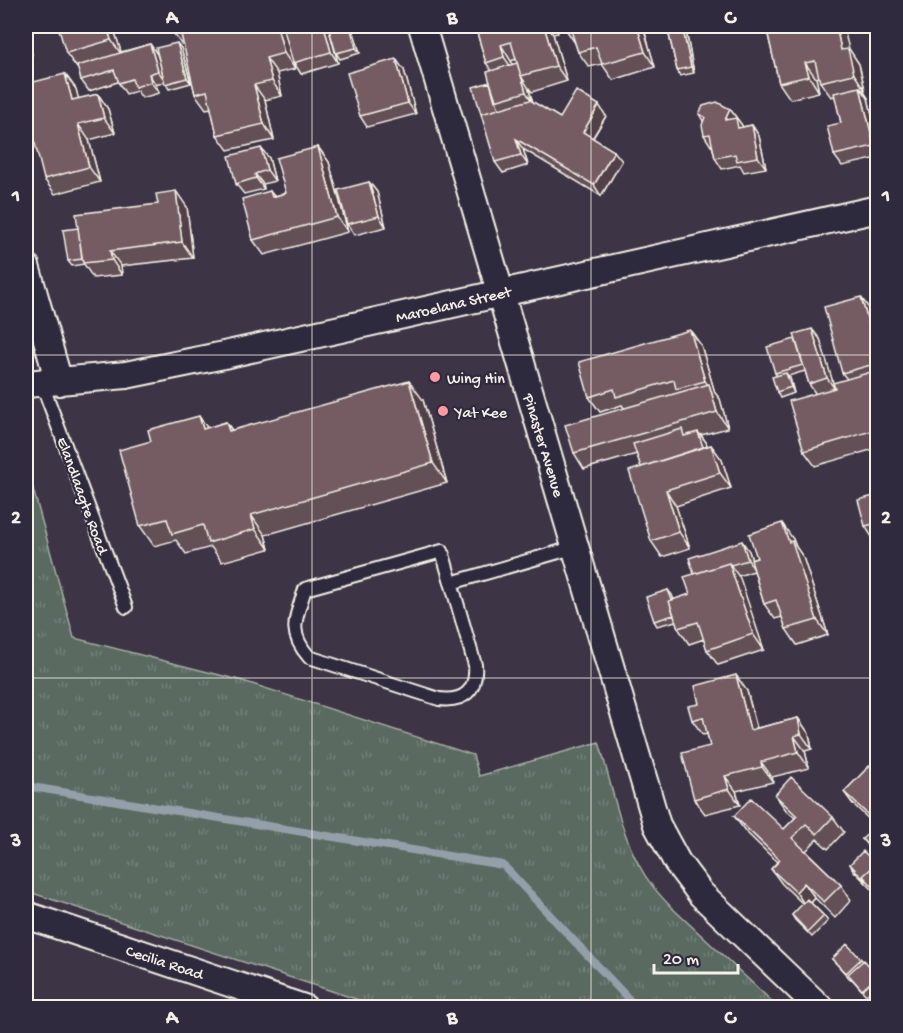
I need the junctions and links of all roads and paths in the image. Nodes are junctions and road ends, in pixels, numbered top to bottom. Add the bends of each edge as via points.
1 (422, 26) edge
2 (878, 209) edge
3 (26, 266) edge
4 (500, 292) junction
5 (42, 383) edge
6 (576, 547) junction
7 (451, 583) junction
8 (126, 607) dead end
9 (26, 915) edge
10 (304, 1008) edge
11 (820, 1008) edge

1 - 4 street, Pinaster Avenue
2 - 4 street, Maroelana Street
3 - 5 street, Elandlaagte Road
4 - 5 street, Maroelana Street via 126,375
4 - 6 street, Pinaster Avenue
5 - 8 lane, Elandlaagte Road
6 - 7 lane
6 - 11 street, Pinaster Avenue via 657,825 677,862 701,894
7 - 7 lane via 476,675 468,692 459,698 440,699 309,657 298,642 295,622 305,589 442,551
9 - 10 street, Cecilia Road

